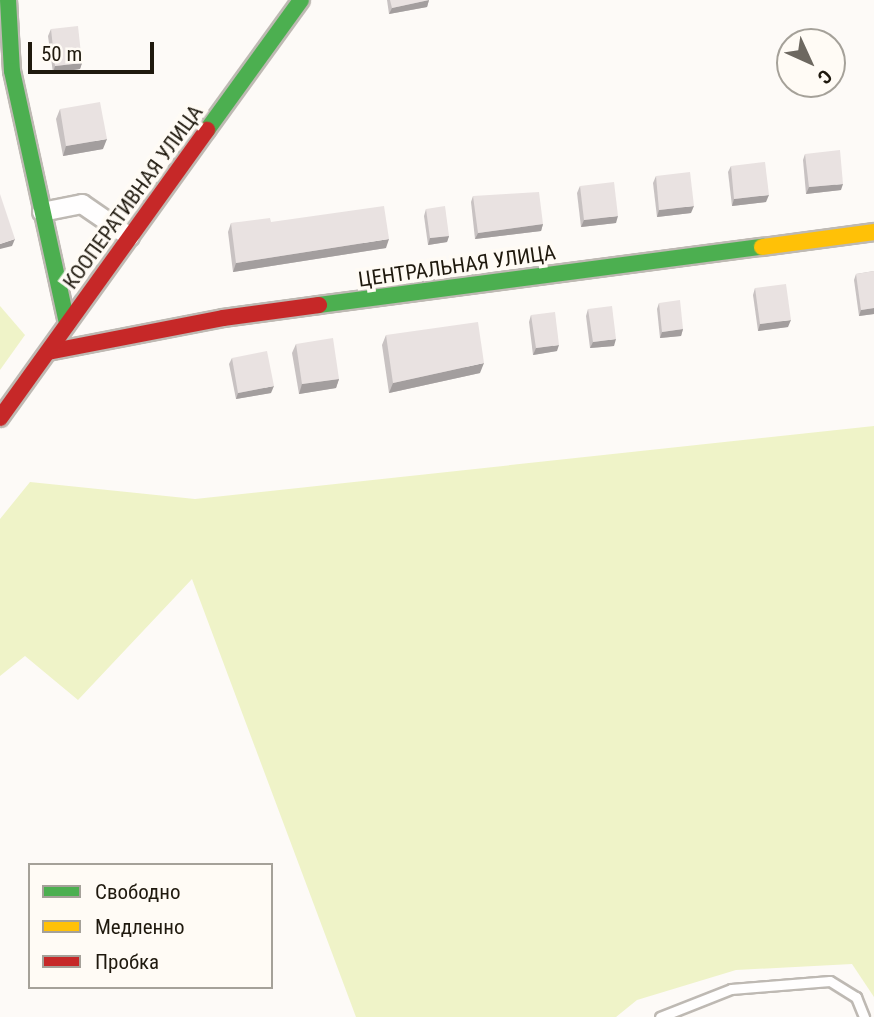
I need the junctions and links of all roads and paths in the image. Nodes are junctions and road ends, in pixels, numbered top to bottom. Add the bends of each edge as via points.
1 (8, 0) edge
2 (301, 0) edge
3 (43, 212) junction
4 (874, 232) edge
5 (130, 237) junction
6 (67, 324) junction
7 (48, 352) junction
8 (0, 418) edge
9 (660, 1017) edge
10 (864, 1017) edge

1 - 3 street via 12,71
2 - 5 street, КООПЕРАТИВНАЯ УЛИЦА
3 - 5 street via 82,204
3 - 6 street
4 - 7 street, ЦЕНТРАЛЬНАЯ УЛИЦА via 223,318
5 - 6 street, КООПЕРАТИВНАЯ УЛИЦА
6 - 7 street, КООПЕРАТИВНАЯ УЛИЦА
7 - 8 street, КООПЕРАТИВНАЯ УЛИЦА
9 - 10 lane via 731,989 830,981 856,997

